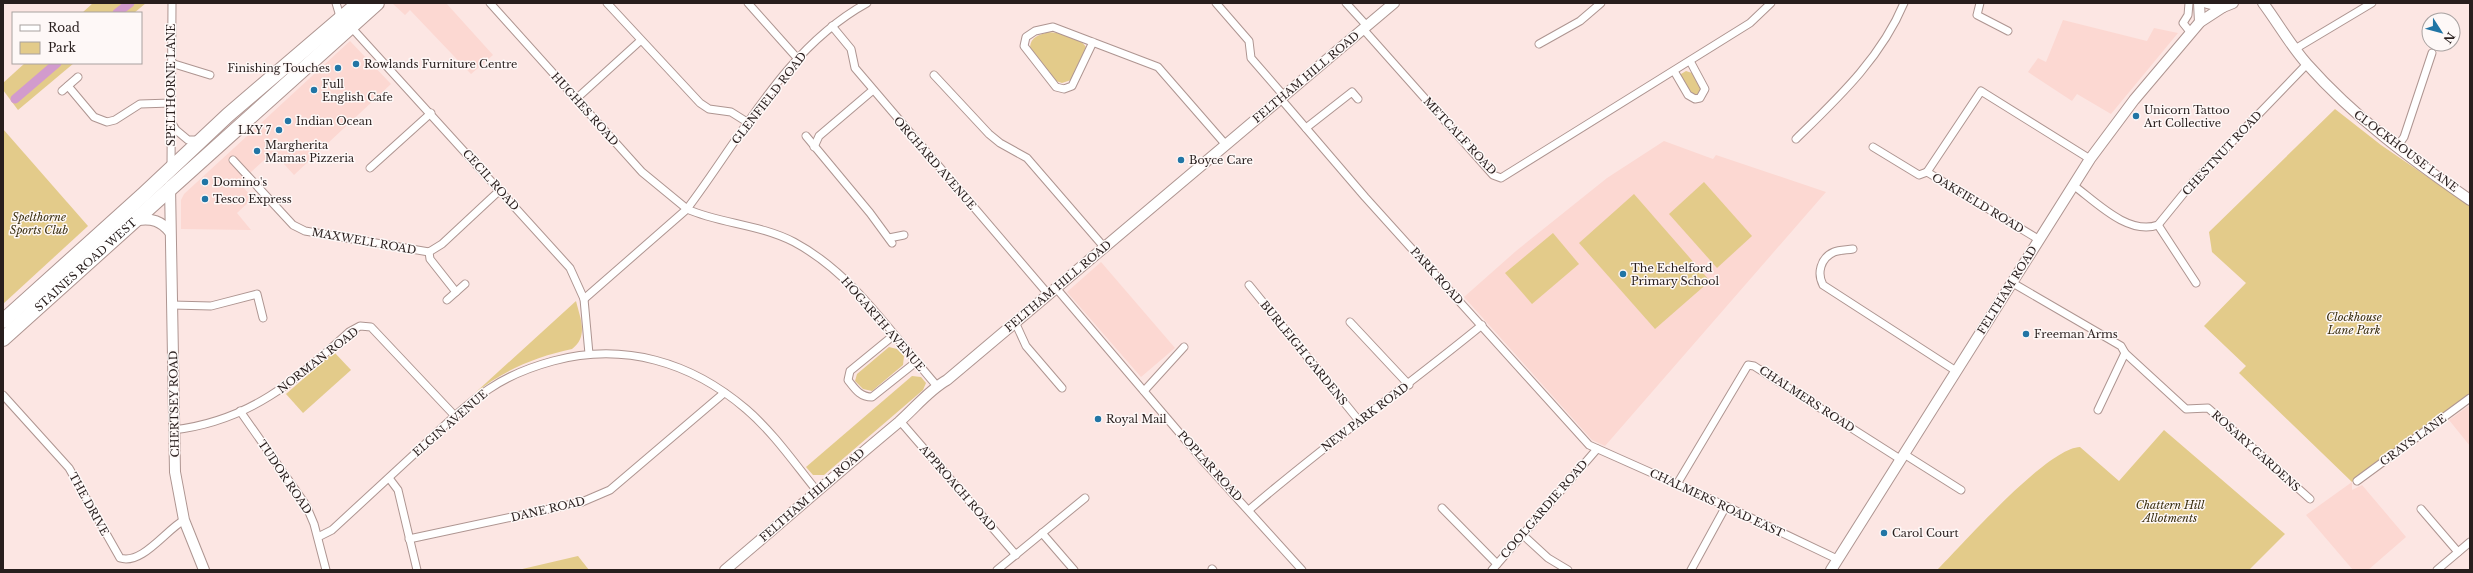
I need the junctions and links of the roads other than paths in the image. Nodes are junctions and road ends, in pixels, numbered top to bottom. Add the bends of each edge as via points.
1 (172, 3) edge
2 (336, 3) edge
3 (359, 3) edge
4 (377, 3) edge
5 (490, 3) edge
6 (607, 3) edge
7 (748, 3) edge
8 (867, 3) edge
9 (1216, 3) edge
10 (1346, 3) edge
11 (1394, 3) edge
12 (1601, 3) edge
13 (1771, 3) edge
14 (1904, 3) edge
15 (1980, 3) edge
16 (2189, 3) edge
17 (2199, 3) edge
18 (2207, 3) edge
19 (2253, 3) edge
20 (2372, 3) edge
21 (2228, 5) edge
22 (2265, 6) edge
23 (338, 20) junction
24 (2200, 22) junction
25 (351, 26) junction
26 (832, 26) junction
27 (1365, 28) junction
28 (2008, 31) dead end
29 (2191, 33) junction
30 (640, 41) junction
31 (1093, 42) junction
32 (1538, 44) dead end
33 (2295, 49) junction
34 (2432, 53) dead end
35 (798, 58) junction
36 (1690, 61) junction
37 (171, 63) junction
38 (2307, 64) junction
39 (1674, 71) junction
40 (210, 75) dead end
41 (934, 75) dead end
42 (78, 77) dead end
43 (68, 86) junction
44 (873, 90) junction
45 (62, 91) dead end
46 (1282, 97) junction
47 (576, 99) junction
48 (1358, 99) dead end
49 (171, 103) junction
50 (431, 114) junction
51 (171, 122) junction
52 (747, 122) junction
53 (1306, 128) junction
54 (806, 136) dead end
55 (1796, 139) dead end
56 (200, 140) junction
57 (1226, 145) junction
58 (814, 147) junction
59 (1873, 147) dead end
60 (2397, 147) junction
61 (2090, 159) junction
62 (233, 160) dead end
63 (197, 165) junction
64 (171, 168) junction
65 (370, 168) dead end
66 (1927, 172) junction
67 (2073, 185) junction
68 (500, 190) junction
69 (170, 191) junction
70 (144, 194) junction
71 (2470, 200) edge
72 (687, 209) junction
73 (138, 220) junction
74 (2158, 225) junction
75 (170, 232) junction
76 (904, 235) dead end
77 (2038, 239) junction
78 (1104, 247) junction
79 (1853, 249) dead end
80 (429, 252) junction
81 (2011, 282) junction
82 (2196, 283) dead end
83 (465, 284) dead end
84 (1249, 284) dead end
85 (1052, 291) junction
86 (456, 292) junction
87 (584, 299) junction
88 (448, 300) dead end
89 (172, 305) junction
90 (264, 318) dead end
91 (3, 321) edge
92 (1015, 322) junction
93 (1350, 322) dead end
94 (1482, 325) junction
95 (894, 335) junction
96 (3, 339) edge
97 (1184, 347) dead end
98 (2125, 353) junction
99 (589, 354) junction
100 (916, 362) junction
101 (1956, 371) junction
102 (1408, 385) junction
103 (937, 386) junction
104 (1062, 388) dead end
105 (1144, 391) junction
106 (724, 393) junction
107 (3, 395) edge
108 (2470, 398) edge
109 (2098, 410) dead end
110 (240, 411) junction
111 (455, 416) junction
112 (900, 421) junction
113 (1360, 422) junction
114 (173, 430) junction
115 (1597, 449) junction
116 (1902, 457) junction
117 (389, 478) junction
118 (2357, 481) dead end
119 (1677, 484) junction
120 (1961, 490) dead end
121 (818, 491) junction
122 (1085, 498) dead end
123 (2310, 499) dead end
124 (1726, 506) junction
125 (1442, 508) dead end
126 (2421, 509) dead end
127 (1249, 510) junction
128 (184, 520) junction
129 (1042, 533) junction
130 (1523, 535) junction
131 (318, 537) junction
132 (409, 539) junction
133 (2470, 542) edge
134 (2458, 552) junction
135 (1016, 555) junction
136 (1837, 559) junction
137 (1494, 567) edge
138 (2440, 569) edge
139 (204, 570) edge
140 (326, 570) edge
141 (417, 570) edge
142 (725, 570) edge
143 (998, 570) edge
144 (1074, 570) edge
145 (1302, 570) edge
146 (1568, 570) edge
147 (1691, 570) edge
148 (1831, 570) edge

1 - 37 street, SPELTHORNE LANE
2 - 23 street via 340,13
3 - 23 highway
4 - 25 highway, STAINES ROAD WEST
5 - 47 street, HUGHES ROAD
6 - 30 street
7 - 35 street
8 - 26 street, GLENFIELD ROAD
9 - 46 street, PARK ROAD via 1249,41 1251,58
10 - 27 street
11 - 27 street, FELTHAM HILL ROAD
12 - 32 street via 1580,21
13 - 36 street, METCALF ROAD via 1750,23
14 - 55 street via 1882,44 1863,70
15 - 28 street via 1977,14
16 - 29 street via 2188,15 2183,23
17 - 24 street
18 - 21 street
19 - 22 street, CLOCKHOUSE LANE
20 - 33 street
21 - 24 street, FELTHAM ROAD
22 - 33 street, CLOCKHOUSE LANE
23 - 56 highway
24 - 29 street, FELTHAM ROAD
25 - 50 street, CECIL ROAD
25 - 63 highway, STAINES ROAD WEST
26 - 35 street, GLENFIELD ROAD
26 - 44 street, ORCHARD AVENUE via 845,39 851,49 855,68
27 - 39 street, METCALF ROAD via 1493,175 1501,178
27 - 46 street, FELTHAM HILL ROAD
29 - 61 street, FELTHAM ROAD via 2134,100
30 - 47 street
30 - 52 street via 700,103 709,109 731,112
31 - 31 street via 1053,27 1026,37 1024,46 1056,87 1064,89 1072,86
31 - 57 street via 1158,67
33 - 38 street, CLOCKHOUSE LANE
34 - 60 street via 2404,137
35 - 52 street, GLENFIELD ROAD
36 - 39 street, METCALF ROAD
36 - 39 street via 1706,89 1700,98 1695,99 1688,95
37 - 40 street
37 - 49 street, SPELTHORNE LANE
38 - 60 street, CLOCKHOUSE LANE via 2349,108
38 - 74 street, CHESTNUT ROAD via 2193,182
41 - 78 street via 989,134 1027,158
42 - 43 street
43 - 45 street
43 - 49 street via 94,117 107,122 115,120 140,104
44 - 58 street via 818,136
44 - 85 street, ORCHARD AVENUE
46 - 53 street, PARK ROAD
46 - 57 street, FELTHAM HILL ROAD
47 - 72 street, HUGHES ROAD via 642,172
48 - 53 street via 1352,92
49 - 51 street, SPELTHORNE LANE
50 - 65 street
50 - 68 street, CECIL ROAD
51 - 56 street via 188,140
51 - 64 street, SPELTHORNE LANE
52 - 72 street, GLENFIELD ROAD
53 - 94 street, PARK ROAD via 1365,198
54 - 58 street
56 - 64 highway
57 - 78 street, FELTHAM HILL ROAD
58 - 76 street via 890,241
59 - 66 street via 1918,175
60 - 71 street, CLOCKHOUSE LANE
61 - 66 street, OAKFIELD ROAD via 1981,91
61 - 67 street, FELTHAM ROAD
62 - 80 street, MAXWELL ROAD via 293,225 305,231
63 - 64 highway
63 - 69 highway, STAINES ROAD WEST
64 - 69 street, CHERTSEY ROAD
64 - 70 highway
66 - 77 street, OAKFIELD ROAD
67 - 74 street via 2122,221 2150,228
67 - 77 street, FELTHAM ROAD
68 - 80 street, MAXWELL ROAD via 442,244
68 - 87 street, CECIL ROAD via 570,268
69 - 70 highway via 163,189
69 - 73 highway, STAINES ROAD WEST
69 - 75 street, CHERTSEY ROAD
70 - 91 highway
72 - 87 street
72 - 95 street, HOGARTH AVENUE via 708,218 757,227 794,242 840,275
73 - 75 street via 149,218 160,222
73 - 96 highway, STAINES ROAD WEST
74 - 82 street
75 - 89 street, CHERTSEY ROAD
77 - 81 street, FELTHAM ROAD
78 - 85 street, FELTHAM HILL ROAD
79 - 101 street via 1833,252 1824,261 1819,269 1819,278 1823,285
80 - 86 street, MAXWELL ROAD via 430,259
81 - 98 street, ROSARY GARDENS via 2121,346
81 - 101 street, FELTHAM ROAD
83 - 86 street
84 - 113 street, BURLEIGH GARDENS
85 - 92 street, FELTHAM HILL ROAD
85 - 105 street, POPLAR ROAD
86 - 88 street
87 - 99 street, CECIL ROAD
89 - 90 street via 211,306 257,294
89 - 114 street, CHERTSEY ROAD
92 - 103 street, FELTHAM HILL ROAD
92 - 104 street via 1026,346
93 - 102 street
94 - 102 street, NEW PARK ROAD
94 - 115 street, PARK ROAD via 1589,445
95 - 100 street, HOGARTH AVENUE
95 - 100 street via 850,371 848,380 855,390 864,396 872,397
97 - 105 street
98 - 109 street
98 - 123 street, ROSARY GARDENS via 2186,409 2208,408
99 - 106 street, ELGIN AVENUE via 648,357 679,366 705,379
99 - 111 street, ELGIN AVENUE via 574,355 532,366 490,388
100 - 103 street, HOGARTH AVENUE
101 - 116 street, FELTHAM ROAD
102 - 113 street, NEW PARK ROAD
103 - 112 street, FELTHAM HILL ROAD
105 - 127 street, POPLAR ROAD
106 - 121 street, ELGIN AVENUE via 746,409
106 - 132 street, DANE ROAD via 599,497
107 - 128 street, THE DRIVE via 69,468 120,558 138,558 173,526
108 - 118 street, GRAYS LANE
110 - 111 street, NORMAN ROAD via 279,392 349,332 360,326 371,327
110 - 114 street, NORMAN ROAD via 189,428
110 - 131 street, TUDOR ROAD via 306,505
111 - 117 street, ELGIN AVENUE
112 - 121 street, FELTHAM HILL ROAD
112 - 135 street, APPROACH ROAD
113 - 127 street, NEW PARK ROAD via 1302,465
114 - 128 street, CHERTSEY ROAD via 175,472
115 - 119 street, CHALMERS ROAD EAST
115 - 130 street, COOLGARDIE ROAD
116 - 119 street, CHALMERS ROAD via 1754,366 1748,365
116 - 120 street
116 - 136 street, FELTHAM ROAD
117 - 131 street, ELGIN AVENUE via 332,530
117 - 132 street via 398,490
119 - 124 street, CHALMERS ROAD EAST
121 - 142 street, FELTHAM HILL ROAD
122 - 129 street
124 - 136 street, CHALMERS ROAD EAST
124 - 147 street
125 - 137 street
126 - 134 street
127 - 145 street, POPLAR ROAD
128 - 139 street, CHERTSEY ROAD
129 - 135 street
129 - 144 street
130 - 137 street, COOLGARDIE ROAD
130 - 146 street via 1548,558
131 - 140 street, TUDOR ROAD
132 - 141 street
133 - 134 street
134 - 138 street
135 - 143 street
136 - 148 street, FELTHAM ROAD

